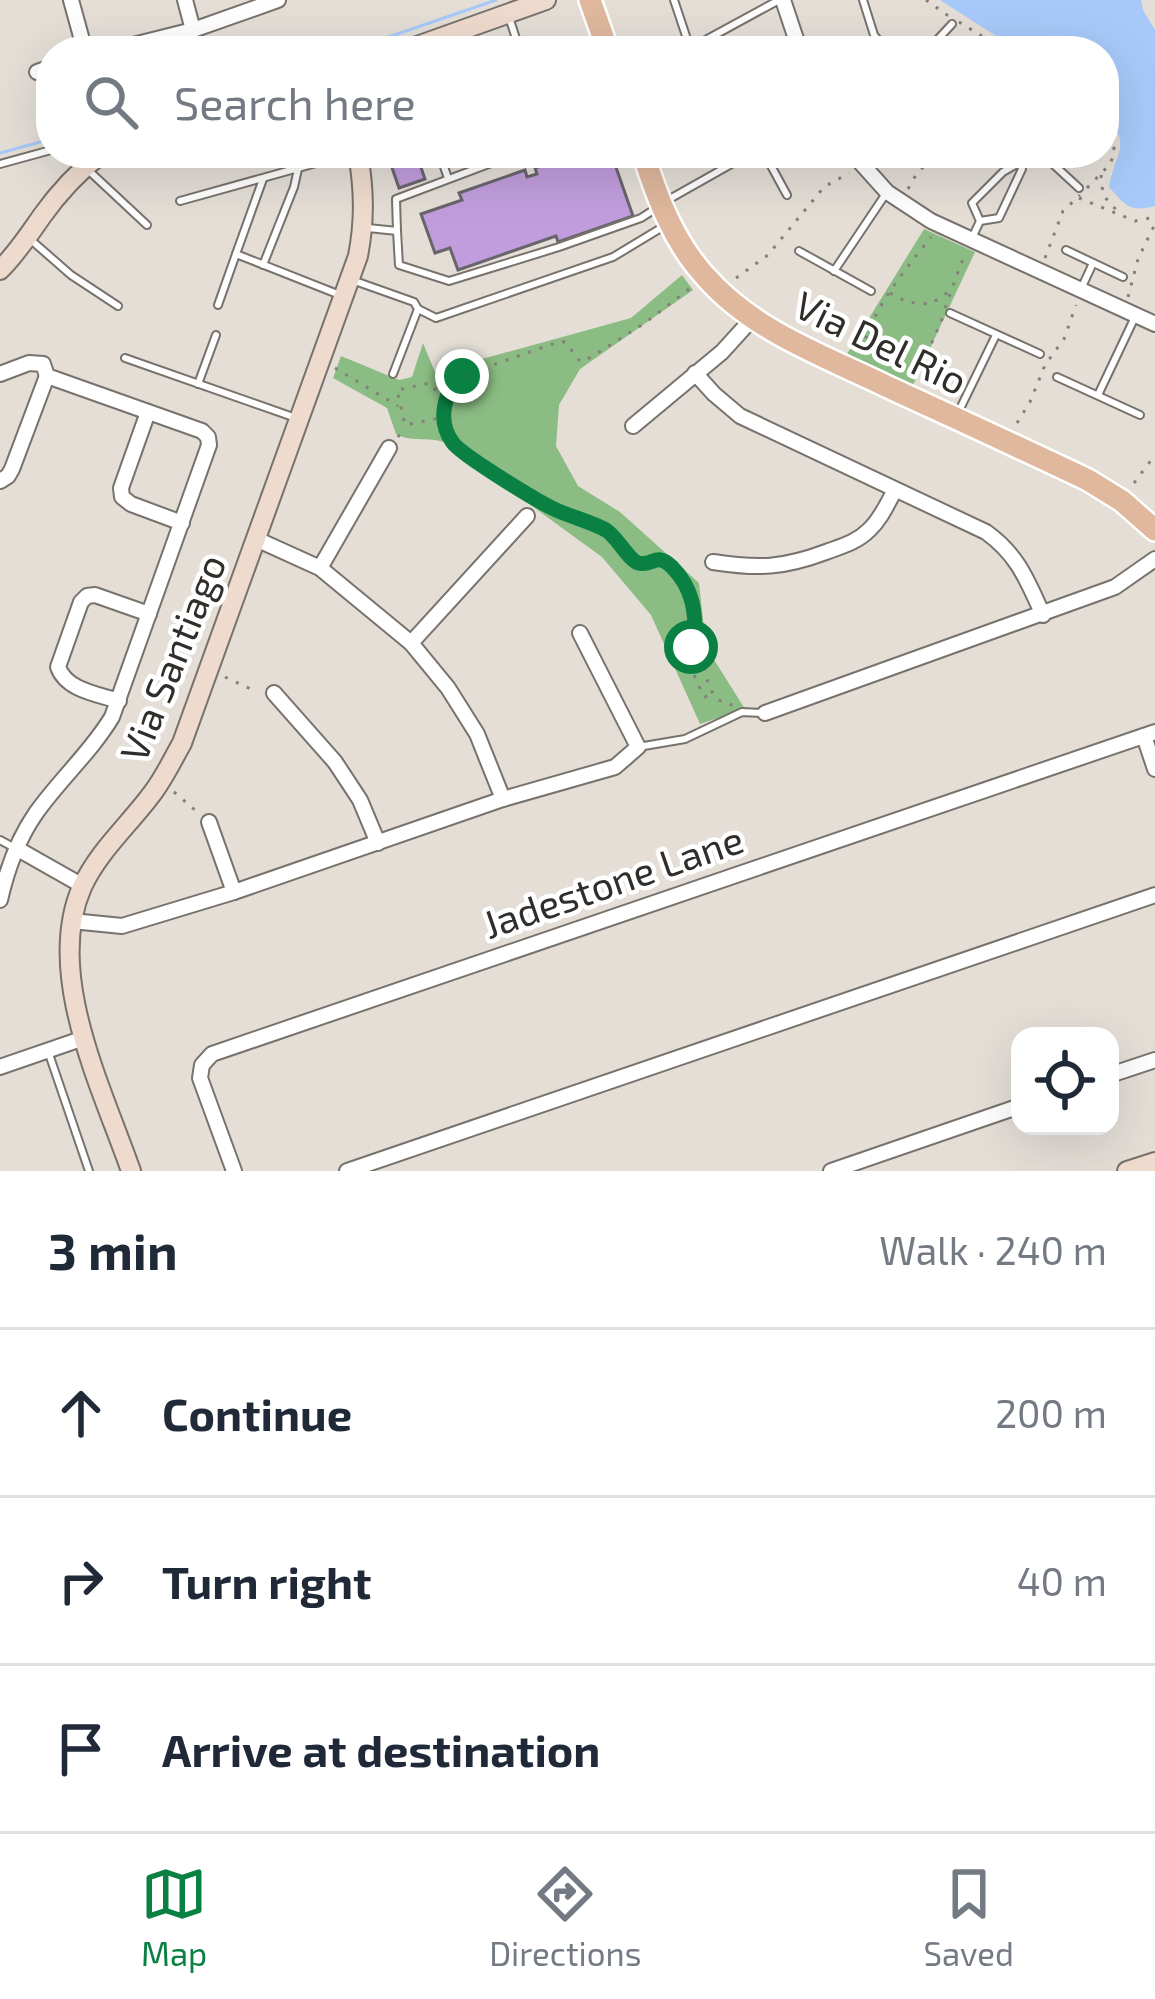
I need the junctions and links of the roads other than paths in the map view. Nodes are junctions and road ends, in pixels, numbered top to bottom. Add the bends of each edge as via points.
1 (71, 0) edge
2 (185, 0) edge
3 (278, 0) edge
4 (546, 0) edge
5 (590, 0) edge
6 (674, 0) edge
7 (781, 0) edge
8 (863, 0) edge
9 (508, 14) junction
10 (952, 24) dead end
11 (193, 30) junction
12 (81, 36) edge
13 (169, 36) edge
14 (446, 36) edge
15 (515, 36) edge
16 (603, 36) edge
17 (686, 36) edge
18 (716, 36) edge
19 (794, 36) edge
20 (876, 36) edge
21 (941, 36) edge
22 (36, 154) edge
23 (0, 164) edge
24 (84, 168) edge
25 (86, 168) edge
26 (305, 168) edge
27 (359, 168) edge
28 (444, 168) edge
29 (478, 168) edge
30 (648, 168) edge
31 (730, 168) edge
32 (772, 168) edge
33 (863, 168) edge
34 (1010, 168) edge
35 (1022, 168) edge
36 (1055, 168) edge
37 (298, 170) junction
38 (263, 178) junction
39 (448, 179) junction
40 (887, 192) junction
41 (1078, 193) road end
42 (787, 195) dead end
43 (180, 201) dead end
44 (665, 214) junction
45 (980, 221) junction
46 (147, 225) dead end
47 (364, 227) junction
48 (397, 231) junction
49 (28, 237) junction
50 (971, 239) junction
51 (1066, 250) dead end
52 (799, 251) dead end
53 (236, 254) junction
54 (1093, 263) junction
55 (263, 265) junction
56 (0, 270) edge
57 (834, 271) junction
58 (1123, 277) dead end
59 (346, 288) junction
60 (872, 291) dead end
61 (1079, 297) junction
62 (118, 305) dead end
63 (218, 305) dead end
64 (418, 309) junction
65 (950, 313) dead end
66 (1136, 315) junction
67 (752, 319) junction
68 (1155, 324) edge
69 (997, 334) junction
70 (217, 335) dead end
71 (1040, 354) dead end
72 (125, 358) dead end
73 (695, 373) junction
74 (0, 374) edge
75 (393, 374) dead end
76 (47, 376) junction
77 (1058, 377) dead end
78 (198, 384) junction
79 (1098, 395) junction
80 (148, 412) junction
81 (1139, 416) dead end
82 (955, 418) junction
83 (299, 419) junction
84 (633, 426) dead end
85 (393, 442) road end
86 (0, 481) edge
87 (895, 490) junction
88 (532, 506) road end
89 (182, 523) junction
90 (1155, 530) edge
91 (256, 539) junction
92 (1155, 560) edge
93 (713, 562) dead end
94 (320, 568) junction
95 (149, 614) junction
96 (1043, 615) junction
97 (580, 633) dead end
98 (411, 643) junction
99 (274, 693) dead end
100 (118, 701) junction
101 (765, 713) joint
102 (1149, 734) edge
103 (638, 747) junction
104 (1155, 769) edge
105 (503, 800) junction
106 (209, 822) dead end
107 (0, 841) edge
108 (378, 843) junction
109 (16, 848) junction
110 (83, 886) junction
111 (234, 892) junction
112 (1155, 895) edge
113 (0, 899) edge
114 (72, 921) junction
115 (84, 1038) junction
116 (48, 1051) junction
117 (1155, 1060) edge
118 (0, 1066) edge
119 (1119, 1072) edge
120 (1011, 1109) edge
121 (1155, 1162) edge
122 (88, 1171) edge
123 (131, 1171) edge
124 (234, 1171) edge
125 (347, 1171) edge
126 (831, 1171) edge
127 (1127, 1171) edge

1 - 12 street
2 - 11 street
3 - 11 street
4 - 9 street
5 - 16 main road
6 - 17 lane
7 - 18 lane
7 - 19 street
8 - 20 lane
9 - 14 street
9 - 15 lane
10 - 21 lane
11 - 13 street
22 - 23 lane
24 - 49 street
25 - 46 lane
26 - 37 lane
27 - 47 street, Via Santiago
28 - 39 lane
29 - 39 lane
30 - 44 main road, Via Del Rio
31 - 44 lane
32 - 42 lane
33 - 40 street
34 - 45 lane via 972,203
35 - 45 lane via 999,218
36 - 41 lane
37 - 38 lane
37 - 55 lane
38 - 43 lane
38 - 53 lane
39 - 48 lane via 396,199
40 - 50 street
40 - 57 lane
44 - 48 lane via 449,281 398,265
44 - 64 lane via 613,257 436,318
44 - 67 main road, Via Del Rio via 704,276
45 - 50 lane
47 - 48 lane
47 - 59 street, Via Santiago
49 - 56 street
49 - 62 lane
50 - 61 street
51 - 54 lane
52 - 57 lane
53 - 55 lane
53 - 63 lane
54 - 58 lane
54 - 61 lane
55 - 59 lane
57 - 60 lane
59 - 64 lane
59 - 83 street, Via Santiago
61 - 66 street
64 - 75 lane
65 - 69 lane
66 - 68 street
66 - 79 lane
67 - 73 street
67 - 82 main road, Via Del Rio
69 - 71 lane
69 - 82 lane
70 - 78 lane
72 - 78 lane
73 - 84 street
73 - 87 street via 740,416
74 - 76 street via 36,362
76 - 80 street
76 - 86 street via 12,469
77 - 79 lane
78 - 83 lane
79 - 81 lane
80 - 89 street via 122,496
80 - 89 street via 208,437
82 - 90 main road, Via Del Rio via 1088,480
83 - 91 street, Via Santiago
85 - 94 street
87 - 93 street via 856,541 775,567
87 - 96 street via 1007,547
88 - 98 street
89 - 95 street
91 - 94 street
91 - 110 street, Via Santiago via 182,743
92 - 96 street via 1114,587
94 - 98 street
95 - 100 street
95 - 100 street via 95,595 81,602 61,677
96 - 101 street
97 - 103 street
98 - 105 street via 477,734
99 - 108 street via 335,761
100 - 109 street
101 - 103 lane via 742,712 685,739
102 - 104 street
102 - 124 street, Jadestone Lane via 212,1054 200,1078
103 - 105 street via 615,767
105 - 108 street
106 - 111 street
107 - 109 lane
108 - 111 street
109 - 110 street
109 - 113 street
110 - 114 street, Via Santiago
111 - 114 street via 122,926
112 - 125 street
114 - 115 street, Via Santiago via 69,971
115 - 116 street
115 - 123 street, Via Santiago
116 - 118 street
116 - 122 lane
117 - 119 street
120 - 126 street
121 - 127 street

